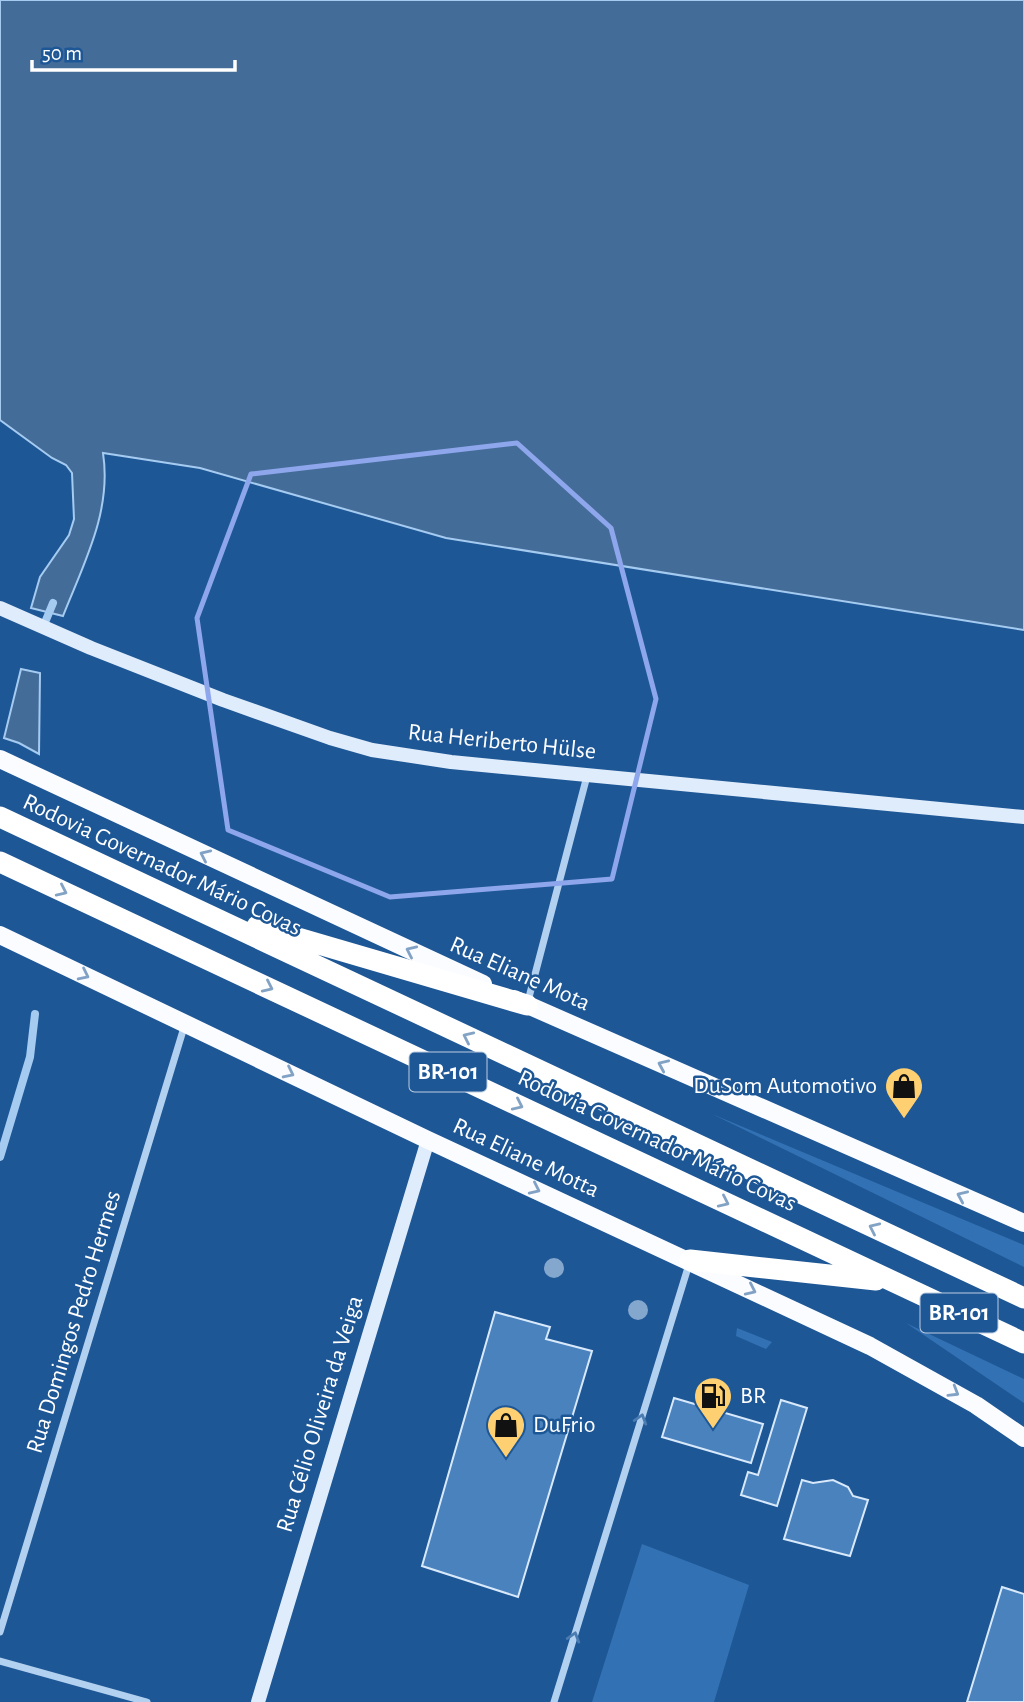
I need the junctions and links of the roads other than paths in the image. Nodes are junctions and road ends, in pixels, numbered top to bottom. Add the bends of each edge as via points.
1 (0, 608) edge
2 (0, 759) edge
3 (587, 774) junction
4 (0, 817) edge
5 (1024, 817) edge
6 (0, 862) edge
7 (170, 897) junction
8 (0, 935) edge
9 (527, 1005) junction
10 (185, 1023) junction
11 (428, 1140) junction
12 (1024, 1223) edge
13 (690, 1260) junction
14 (895, 1282) junction
15 (1024, 1298) edge
16 (1024, 1343) edge
17 (1024, 1438) edge
18 (0, 1632) edge
19 (0, 1661) edge
20 (147, 1702) edge
21 (258, 1702) edge
22 (554, 1702) edge

1 - 3 street, Rua Heriberto Hülse via 223,700 372,750
9 -> 2 main road, Rua Eliane Mota
3 - 5 street, Rua Heriberto Hülse
3 - 9 street
4 - 7 highway, Rodovia Governador Mário Covas / BR-101
6 -> 14 highway, Rodovia Governador Mário Covas / BR-101
7 - 9 highway
15 -> 7 highway, Rodovia Governador Mário Covas / BR-101
8 -> 10 main road, Rua Eliane Motta
12 -> 9 main road, Rua Eliane Mota
10 -> 11 main road, Rua Eliane Motta
10 - 18 street, Rua Domingos Pedro Hermes
11 -> 13 main road, Rua Eliane Motta
11 - 21 street, Rua Célio Oliveira da Veiga
13 - 14 highway
13 -> 17 main road, Rua Eliane Motta via 909,1366
22 -> 13 street
14 - 16 highway, Rodovia Governador Mário Covas / BR-101
19 - 20 street

